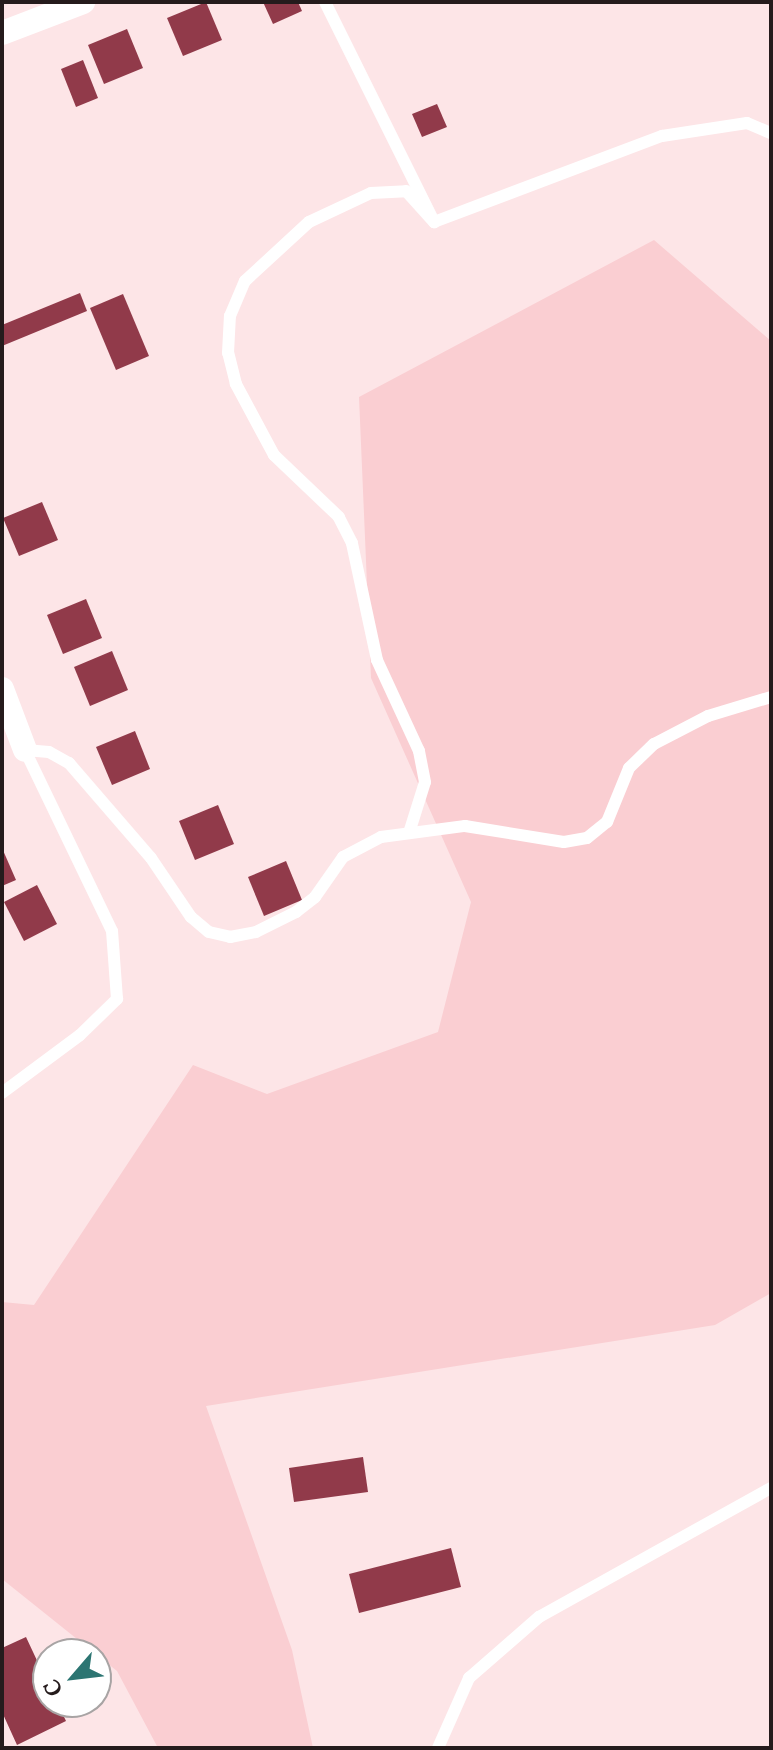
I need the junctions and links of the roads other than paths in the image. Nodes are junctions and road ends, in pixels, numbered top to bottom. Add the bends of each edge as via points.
1 (83, 2) edge
2 (325, 2) edge
3 (2, 33) edge
4 (771, 133) edge
5 (434, 222) junction
6 (2, 689) edge
7 (771, 697) edge
8 (25, 750) junction
9 (409, 833) junction
10 (2, 1093) edge
11 (771, 1488) edge
12 (438, 1748) edge

1 - 3 street
2 - 5 lane
4 - 5 lane via 747,123 662,136
5 - 9 lane via 406,191 371,193 341,204 273,252 245,281 229,328 236,384 253,421 296,480 339,517 352,543 377,660 419,751 425,782
6 - 8 street
7 - 9 lane via 708,716 654,744 629,768 607,822 587,838 564,842 465,826
8 - 9 lane via 49,752 69,763 209,932 230,937 256,932 296,912 315,897 343,857 381,837
8 - 10 lane via 112,931 117,999 80,1035
11 - 12 lane via 539,1617 469,1678

